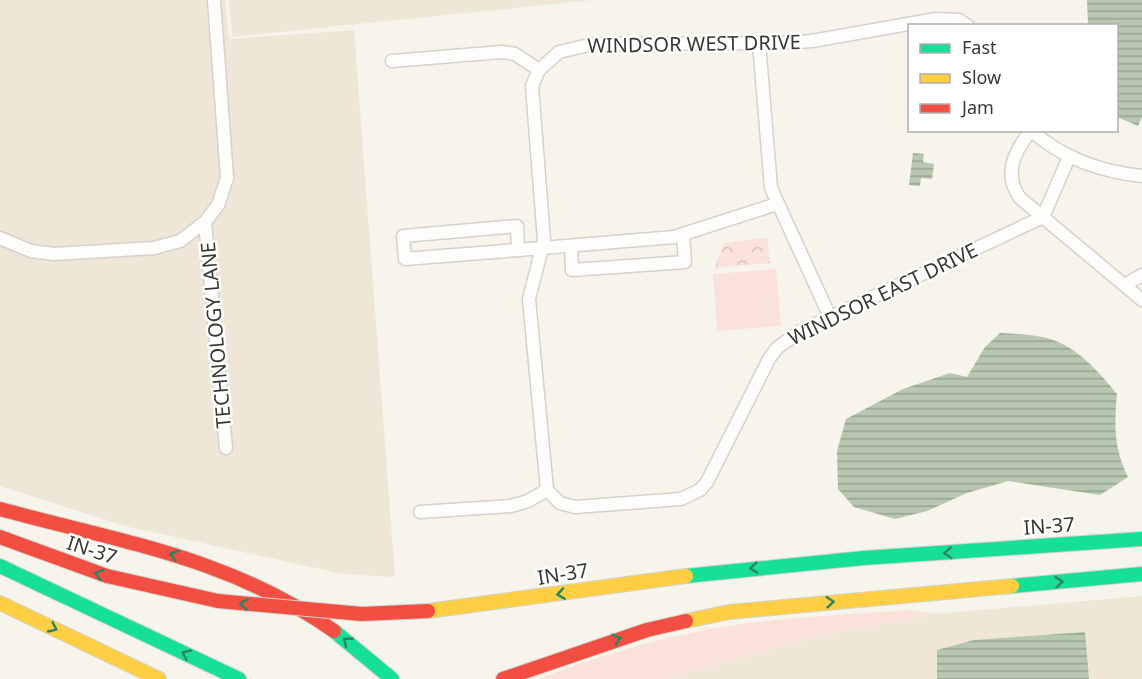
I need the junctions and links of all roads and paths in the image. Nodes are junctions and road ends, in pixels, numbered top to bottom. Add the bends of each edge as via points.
1 (214, 0) edge
2 (965, 24) edge
3 (759, 43) junction
4 (392, 61) dead end
5 (538, 70) junction
6 (1030, 132) edge
7 (1032, 132) edge
8 (1069, 157) junction
9 (1142, 176) edge
10 (777, 204) junction
11 (1042, 218) junction
12 (205, 222) junction
13 (683, 235) junction
14 (0, 237) edge
15 (571, 246) junction
16 (544, 248) junction
17 (518, 250) junction
18 (1142, 275) edge
19 (1125, 285) junction
20 (1142, 300) edge
21 (830, 317) junction
22 (226, 448) dead end
23 (547, 490) junction
24 (0, 509) edge
25 (420, 512) dead end
26 (1142, 528) edge
27 (0, 537) edge
28 (1142, 539) edge
29 (1030, 547) junction
30 (0, 566) edge
31 (1142, 576) edge
32 (0, 603) edge
33 (159, 679) edge
34 (239, 679) edge
35 (392, 679) edge
36 (503, 679) edge

1 - 12 street, TECHNOLOGY LANE via 227,178 218,205
2 - 3 street, WINDSOR WEST DRIVE via 936,19 812,41
3 - 5 street, WINDSOR WEST DRIVE via 593,44 560,52
3 - 10 street via 769,179
4 - 5 street via 502,52 514,54
5 - 16 street via 532,86
6 - 11 street via 1016,155 1010,180 1020,198
7 - 8 street
8 - 9 street
8 - 11 street
10 - 13 street
10 - 21 street
11 - 19 street
11 - 21 street, WINDSOR EAST DRIVE
12 - 14 street, TECHNOLOGY LANE via 180,241 154,248 54,254 31,250
12 - 22 street, TECHNOLOGY LANE
13 - 15 street
13 - 15 street via 685,262 572,270
15 - 16 street
16 - 17 street
16 - 23 street via 529,299
17 - 17 street via 405,259 403,236 517,226
18 - 19 street
19 - 20 street
21 - 23 street, WINDSOR EAST DRIVE via 777,348 707,482 690,497 575,507 560,503
23 - 25 street via 520,504
35 -> 24 highway via 309,614 220,569
26 - 29 highway
29 -> 27 highway, IN-37, bridge via 756,568 514,602 362,614 218,601 174,593 111,577
28 - 29 highway, IN-37
34 -> 30 highway
36 -> 31 highway via 647,630 729,612
32 -> 33 highway

